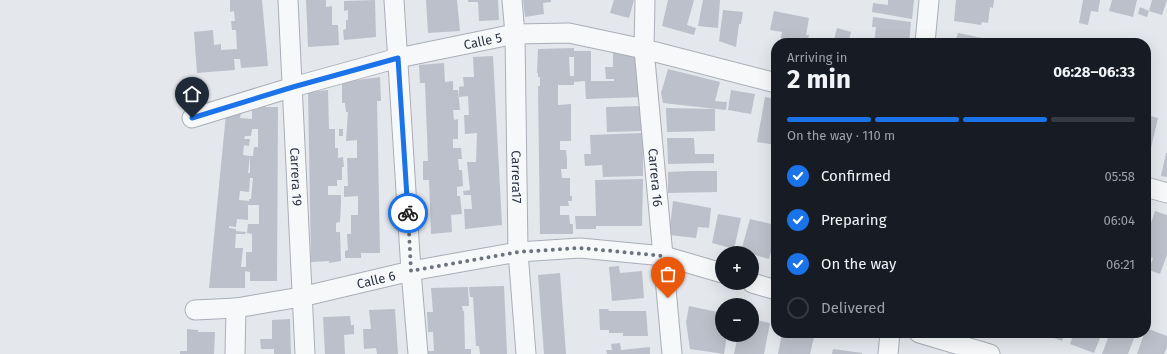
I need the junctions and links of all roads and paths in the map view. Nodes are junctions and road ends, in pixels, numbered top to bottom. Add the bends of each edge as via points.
1 (288, 0) edge
2 (394, 0) edge
3 (512, 0) edge
4 (645, 0) edge
5 (929, 0) edge
6 (515, 34) junction
7 (925, 38) edge
8 (644, 48) junction
9 (398, 58) junction
10 (771, 82) edge
11 (293, 87) junction
12 (192, 118) dead end
13 (1151, 188) edge
14 (1167, 193) edge
15 (518, 252) junction
16 (664, 256) junction
17 (411, 271) junction
18 (715, 271) edge
19 (759, 284) edge
20 (771, 288) edge
21 (301, 296) junction
22 (236, 308) junction
23 (195, 310) dead end
24 (890, 338) edge
25 (936, 338) edge
26 (236, 354) edge
27 (305, 354) edge
28 (418, 354) edge
29 (526, 354) edge
30 (672, 354) edge
31 (888, 354) edge
32 (990, 354) edge

1 - 11 street, Carrera 19
2 - 9 street
3 - 6 street, Carrera17
4 - 8 street, Carrera 16
5 - 7 street
6 - 8 street, Calle 5 via 569,34
6 - 9 street, Calle 5
6 - 15 street, Carrera17
8 - 10 street, Calle 5
8 - 16 street, Carrera 16
9 - 11 street, Calle 5
9 - 17 street
11 - 12 street, Calle 5
11 - 21 street, Carrera 19
13 - 14 street
15 - 16 street, Calle 6 via 580,248
15 - 17 street, Calle 6
15 - 29 street, Carrera17
16 - 18 street, Calle 6
16 - 30 street, Carrera 16
17 - 21 street, Calle 6
17 - 28 street
19 - 20 street
21 - 22 street, Calle 6
21 - 27 street, Carrera 19
22 - 23 street, Calle 6
22 - 26 street
24 - 31 street
25 - 32 street

